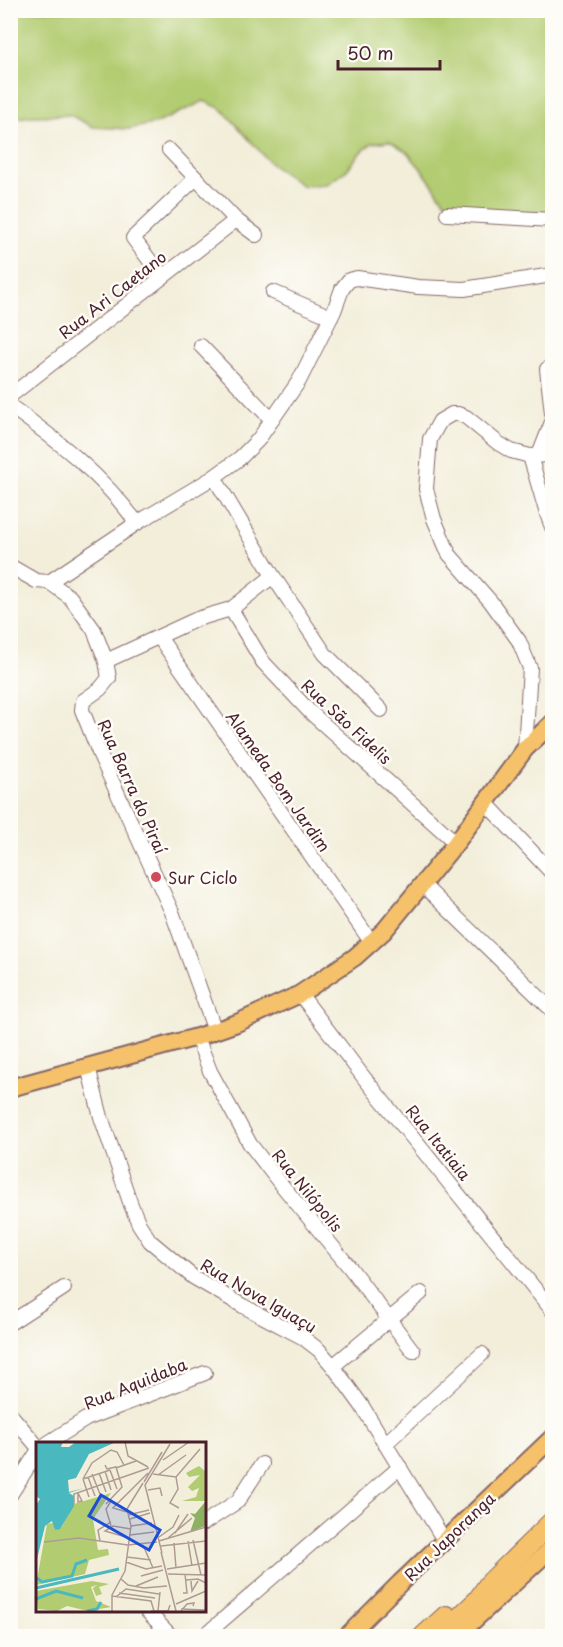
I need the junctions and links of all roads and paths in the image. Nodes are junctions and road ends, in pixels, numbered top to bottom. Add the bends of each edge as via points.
1 (169, 150) dead end
2 (196, 178) junction
3 (447, 214) dead end
4 (236, 220) junction
5 (552, 220) edge
6 (256, 235) dead end
7 (552, 275) edge
8 (162, 277) junction
9 (273, 292) dead end
10 (331, 317) junction
11 (201, 346) dead end
12 (547, 369) dead end
13 (10, 396) edge
14 (10, 406) edge
15 (552, 413) edge
16 (272, 420) junction
17 (552, 422) edge
18 (541, 455) edge
19 (214, 477) junction
20 (137, 523) junction
21 (552, 527) edge
22 (10, 566) edge
23 (273, 576) junction
24 (49, 582) junction
25 (231, 609) junction
26 (159, 637) junction
27 (106, 661) junction
28 (381, 710) dead end
29 (552, 723) edge
30 (525, 749) junction
31 (486, 802) junction
32 (456, 843) junction
33 (552, 873) edge
34 (423, 885) junction
35 (372, 943) junction
36 (300, 994) junction
37 (552, 1010) edge
38 (215, 1031) junction
39 (197, 1037) junction
40 (88, 1067) junction
41 (11, 1086) edge
42 (64, 1288) dead end
43 (421, 1293) dead end
44 (552, 1310) edge
45 (389, 1320) junction
46 (10, 1323) edge
47 (413, 1351) dead end
48 (482, 1354) dead end
49 (333, 1366) junction
50 (205, 1373) dead end
51 (10, 1414) edge
52 (552, 1438) edge
53 (50, 1442) edge
54 (385, 1444) junction
55 (36, 1446) edge
56 (36, 1452) edge
57 (262, 1464) dead end
58 (400, 1467) junction
59 (10, 1495) edge
60 (206, 1522) edge
61 (552, 1522) edge
62 (444, 1540) junction
63 (552, 1548) edge
64 (489, 1584) junction
65 (147, 1611) edge
66 (171, 1636) edge
67 (204, 1636) edge
68 (348, 1636) edge
69 (424, 1636) edge
70 (440, 1636) edge
71 (457, 1636) edge

1 - 2 street
2 - 4 street
2 - 8 street via 133,238
3 - 5 street
4 - 6 street
4 - 8 street, Rua Ari Caetano
7 - 10 street via 464,289 357,278 349,280 342,289
8 - 13 street, Rua Ari Caetano
9 - 10 street
10 - 16 street via 299,381
11 - 16 street
12 - 15 street
14 - 20 street via 51,435 97,476
16 - 19 street via 240,458
17 - 18 street
18 - 21 street
18 - 30 street via 512,451 466,417 452,414 440,422 430,439 426,489 449,554 519,641 530,668
19 - 20 street
19 - 23 street
20 - 24 street
22 - 24 street via 36,581
23 - 25 street
23 - 28 street via 325,654
24 - 27 street via 70,597 84,615
25 - 26 street via 197,619
25 - 32 street, Rua São Fidelis via 263,662 309,711
26 - 27 street
26 - 35 street, Alameda Bom Jardim
27 - 38 street, Rua Barra do Piraí via 109,678 83,701 82,710 172,912
29 - 30 main road
30 - 31 main road
31 - 32 main road
31 - 33 street
32 - 34 main road
34 - 35 main road
34 - 37 street
35 - 36 main road
36 - 38 main road
36 - 44 street, Rua Itatiaia
38 - 39 main road
39 - 40 main road
39 - 45 street, Rua Nilópolis via 210,1071 250,1144
40 - 41 main road
40 - 49 street, Rua Nova Iguaçu via 131,1205 150,1240 193,1277 302,1337
42 - 46 street
43 - 45 street
45 - 47 street, Rua Nilópolis
45 - 49 street
48 - 54 street
49 - 54 street, Rua Nova Iguaçu
50 - 53 street, Rua Aquidaba via 86,1419
51 - 55 street
52 - 62 main road, Rua Japoranga
54 - 58 street, Rua Nova Iguaçu
56 - 59 street
57 - 60 street via 238,1501
58 - 62 street, Rua Nova Iguaçu
58 - 67 street
61 - 64 highway
62 - 68 main road, Rua Japoranga
63 - 71 main road
64 - 69 highway via 470,1593
64 - 70 highway
65 - 66 street

